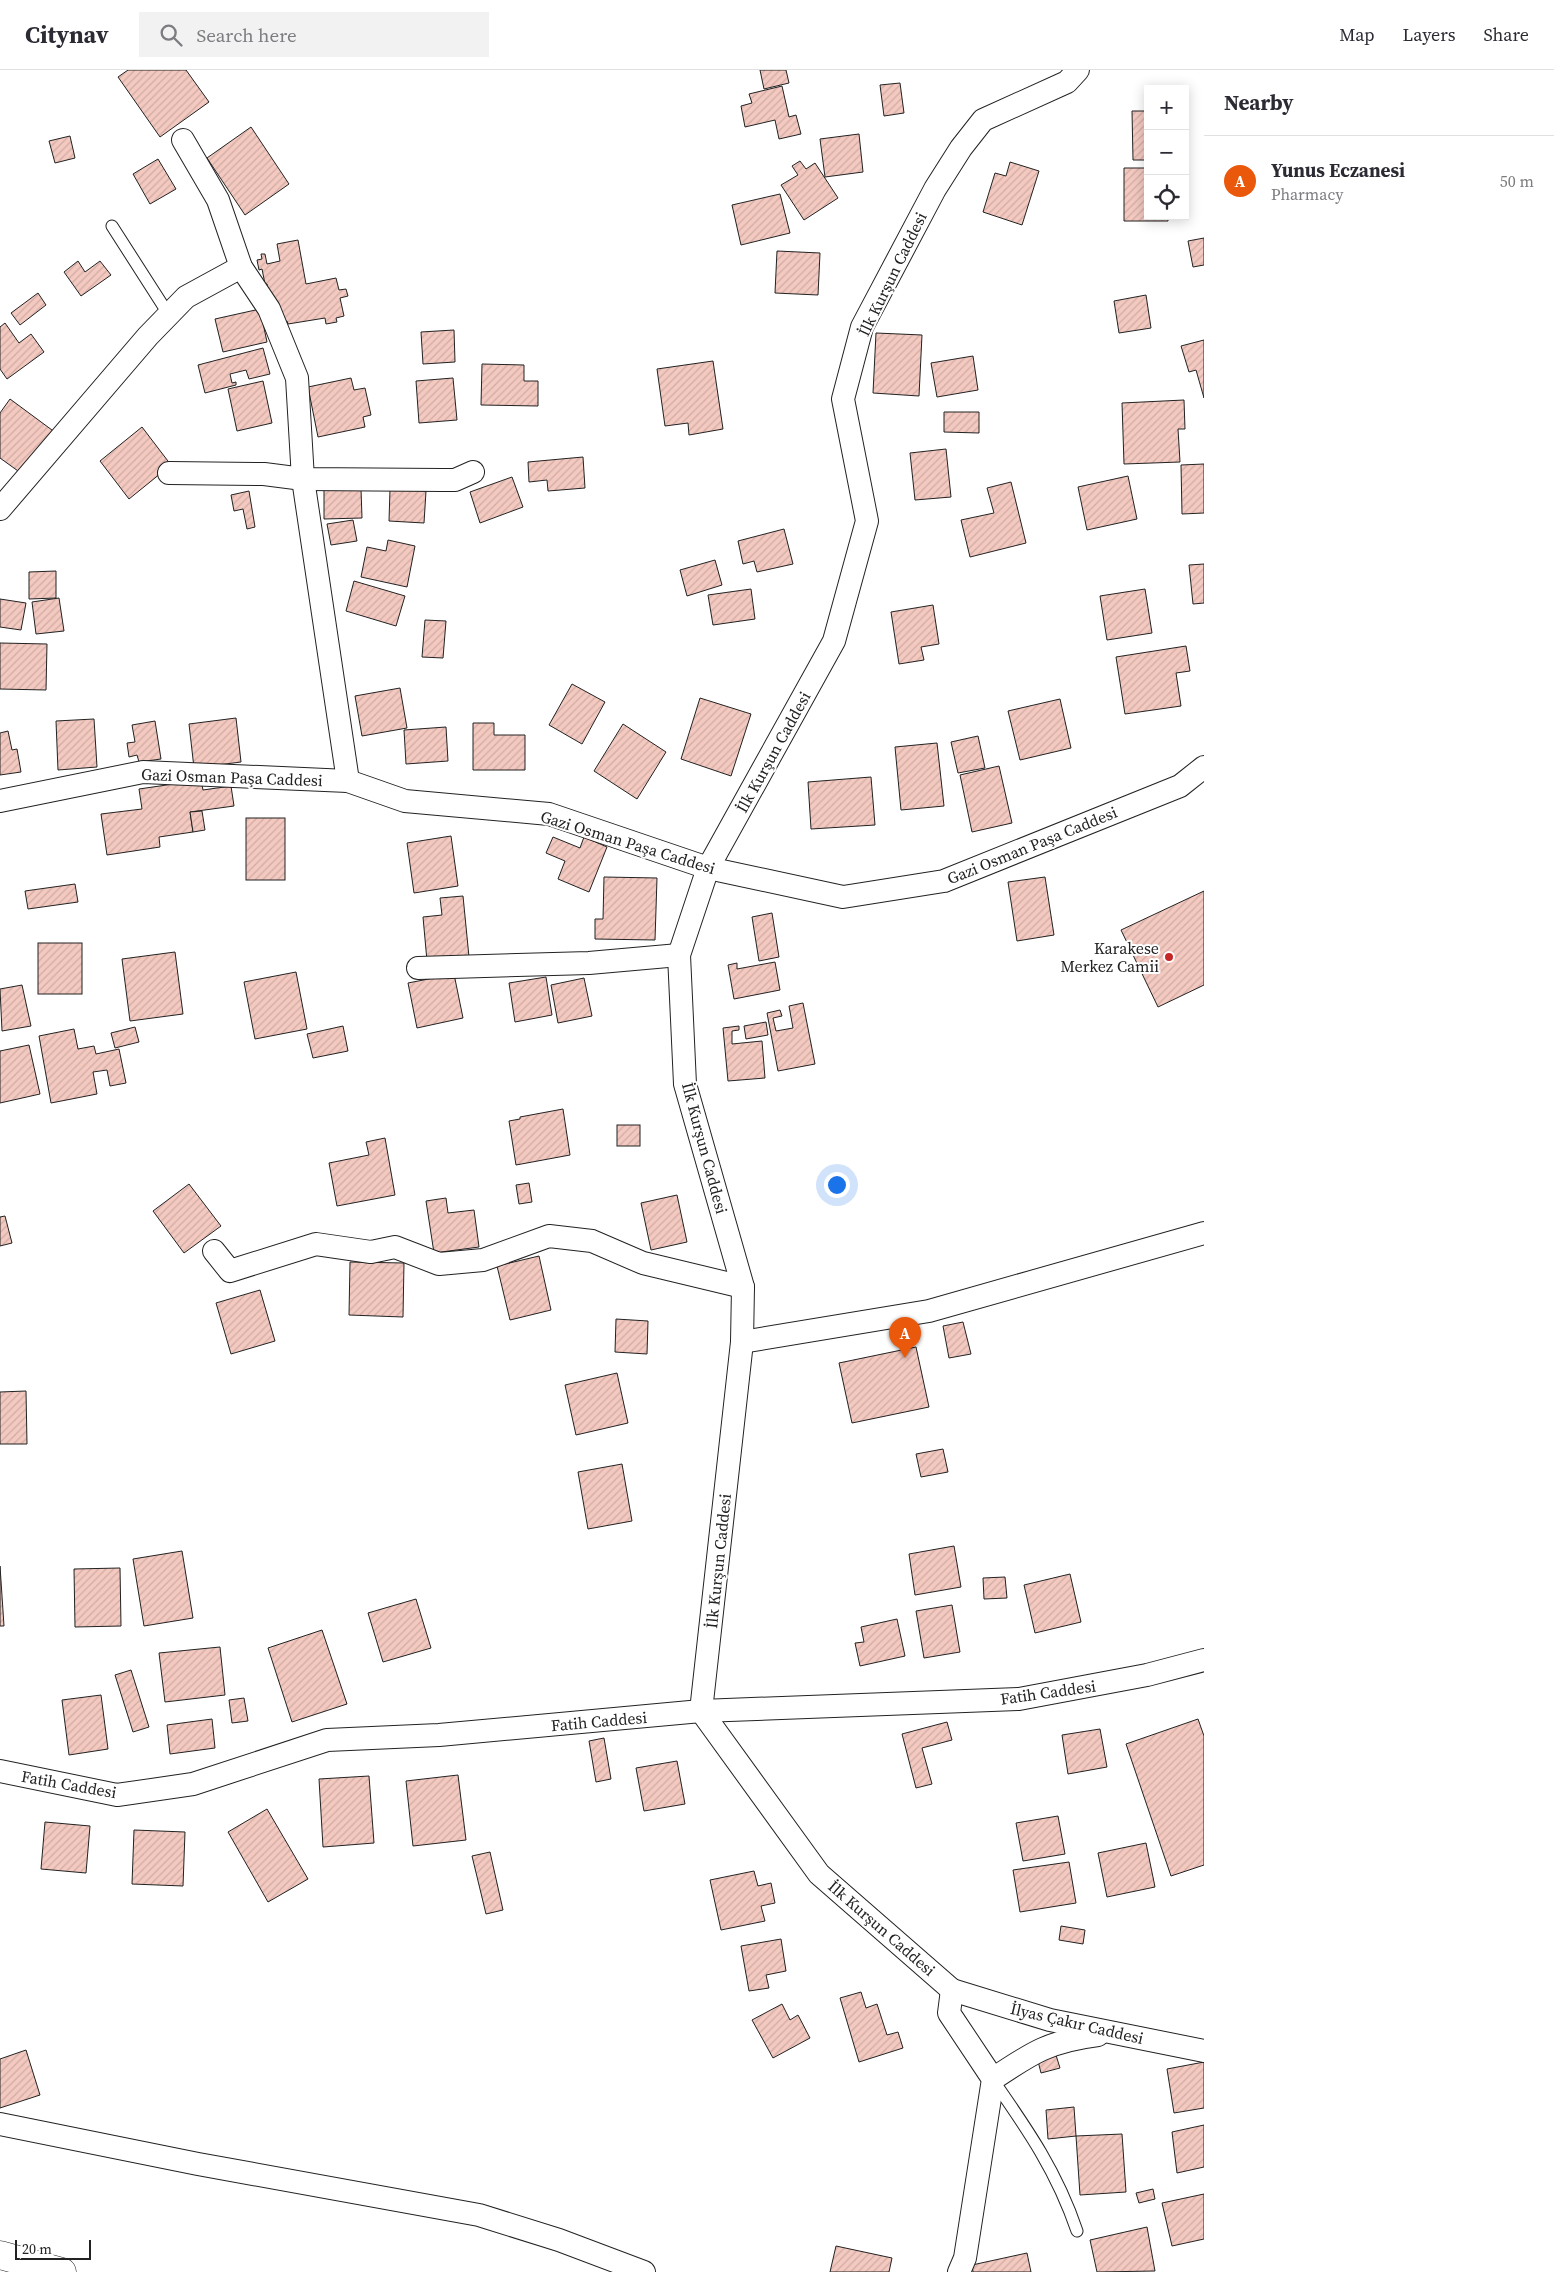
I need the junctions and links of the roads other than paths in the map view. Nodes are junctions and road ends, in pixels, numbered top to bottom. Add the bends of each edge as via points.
1 (1078, 70) edge
2 (183, 140) dead end
3 (112, 226) dead end
4 (241, 267) junction
5 (168, 315) junction
6 (474, 472) dead end
7 (169, 473) dead end
8 (303, 479) junction
9 (0, 508) edge
10 (1204, 766) edge
11 (348, 781) junction
12 (0, 801) edge
13 (708, 868) junction
14 (679, 955) junction
15 (418, 968) dead end
16 (1204, 1233) edge
17 (214, 1251) dead end
18 (743, 1287) junction
19 (742, 1342) junction
20 (1204, 1660) edge
21 (701, 1712) junction
22 (0, 1772) edge
23 (952, 1990) junction
24 (1114, 2033) junction
25 (1204, 2051) edge
26 (992, 2079) junction
27 (0, 2124) edge
28 (1077, 2231) dead end
29 (0, 2255) edge
30 (62, 2272) edge
31 (644, 2272) edge
32 (959, 2272) edge

1 - 13 street, İlk Kurşun Caddesi via 1066,82 983,120 935,189 862,327 844,399 867,522 834,641
2 - 4 street via 218,200
3 - 5 lane
4 - 5 street via 186,297
4 - 8 street via 269,309 297,378
5 - 9 street
6 - 8 street via 454,480
7 - 8 street via 264,474
8 - 11 street
10 - 13 street, Gazi Osman Paşa Caddesi via 1180,786 944,881 843,897
11 - 12 street, Gazi Osman Paşa Caddesi via 143,772
11 - 13 street, Gazi Osman Paşa Caddesi via 405,801 549,814
13 - 14 street, İlk Kurşun Caddesi
14 - 15 street via 589,963
14 - 18 street, İlk Kurşun Caddesi via 685,1084
16 - 19 street via 929,1311
17 - 18 street via 230,1271 316,1244 372,1252 395,1247 439,1264 483,1260 549,1236 592,1241 643,1263
18 - 19 street, İlk Kurşun Caddesi
19 - 21 street, İlk Kurşun Caddesi
20 - 21 street, Fatih Caddesi via 1147,1675 1019,1699
21 - 22 street, Fatih Caddesi via 438,1735 327,1740 193,1784 117,1795
21 - 23 street, İlk Kurşun Caddesi via 819,1874
23 - 24 street, İlyas Çakır Caddesi via 1050,2020
23 - 26 street via 949,2013
24 - 25 street, İlyas Çakır Caddesi
24 - 26 street via 1063,2040 1034,2052
26 - 28 lane via 1042,2152 1066,2198
26 - 32 street via 965,2258
27 - 31 street via 198,2164 479,2214
29 - 30 highway

